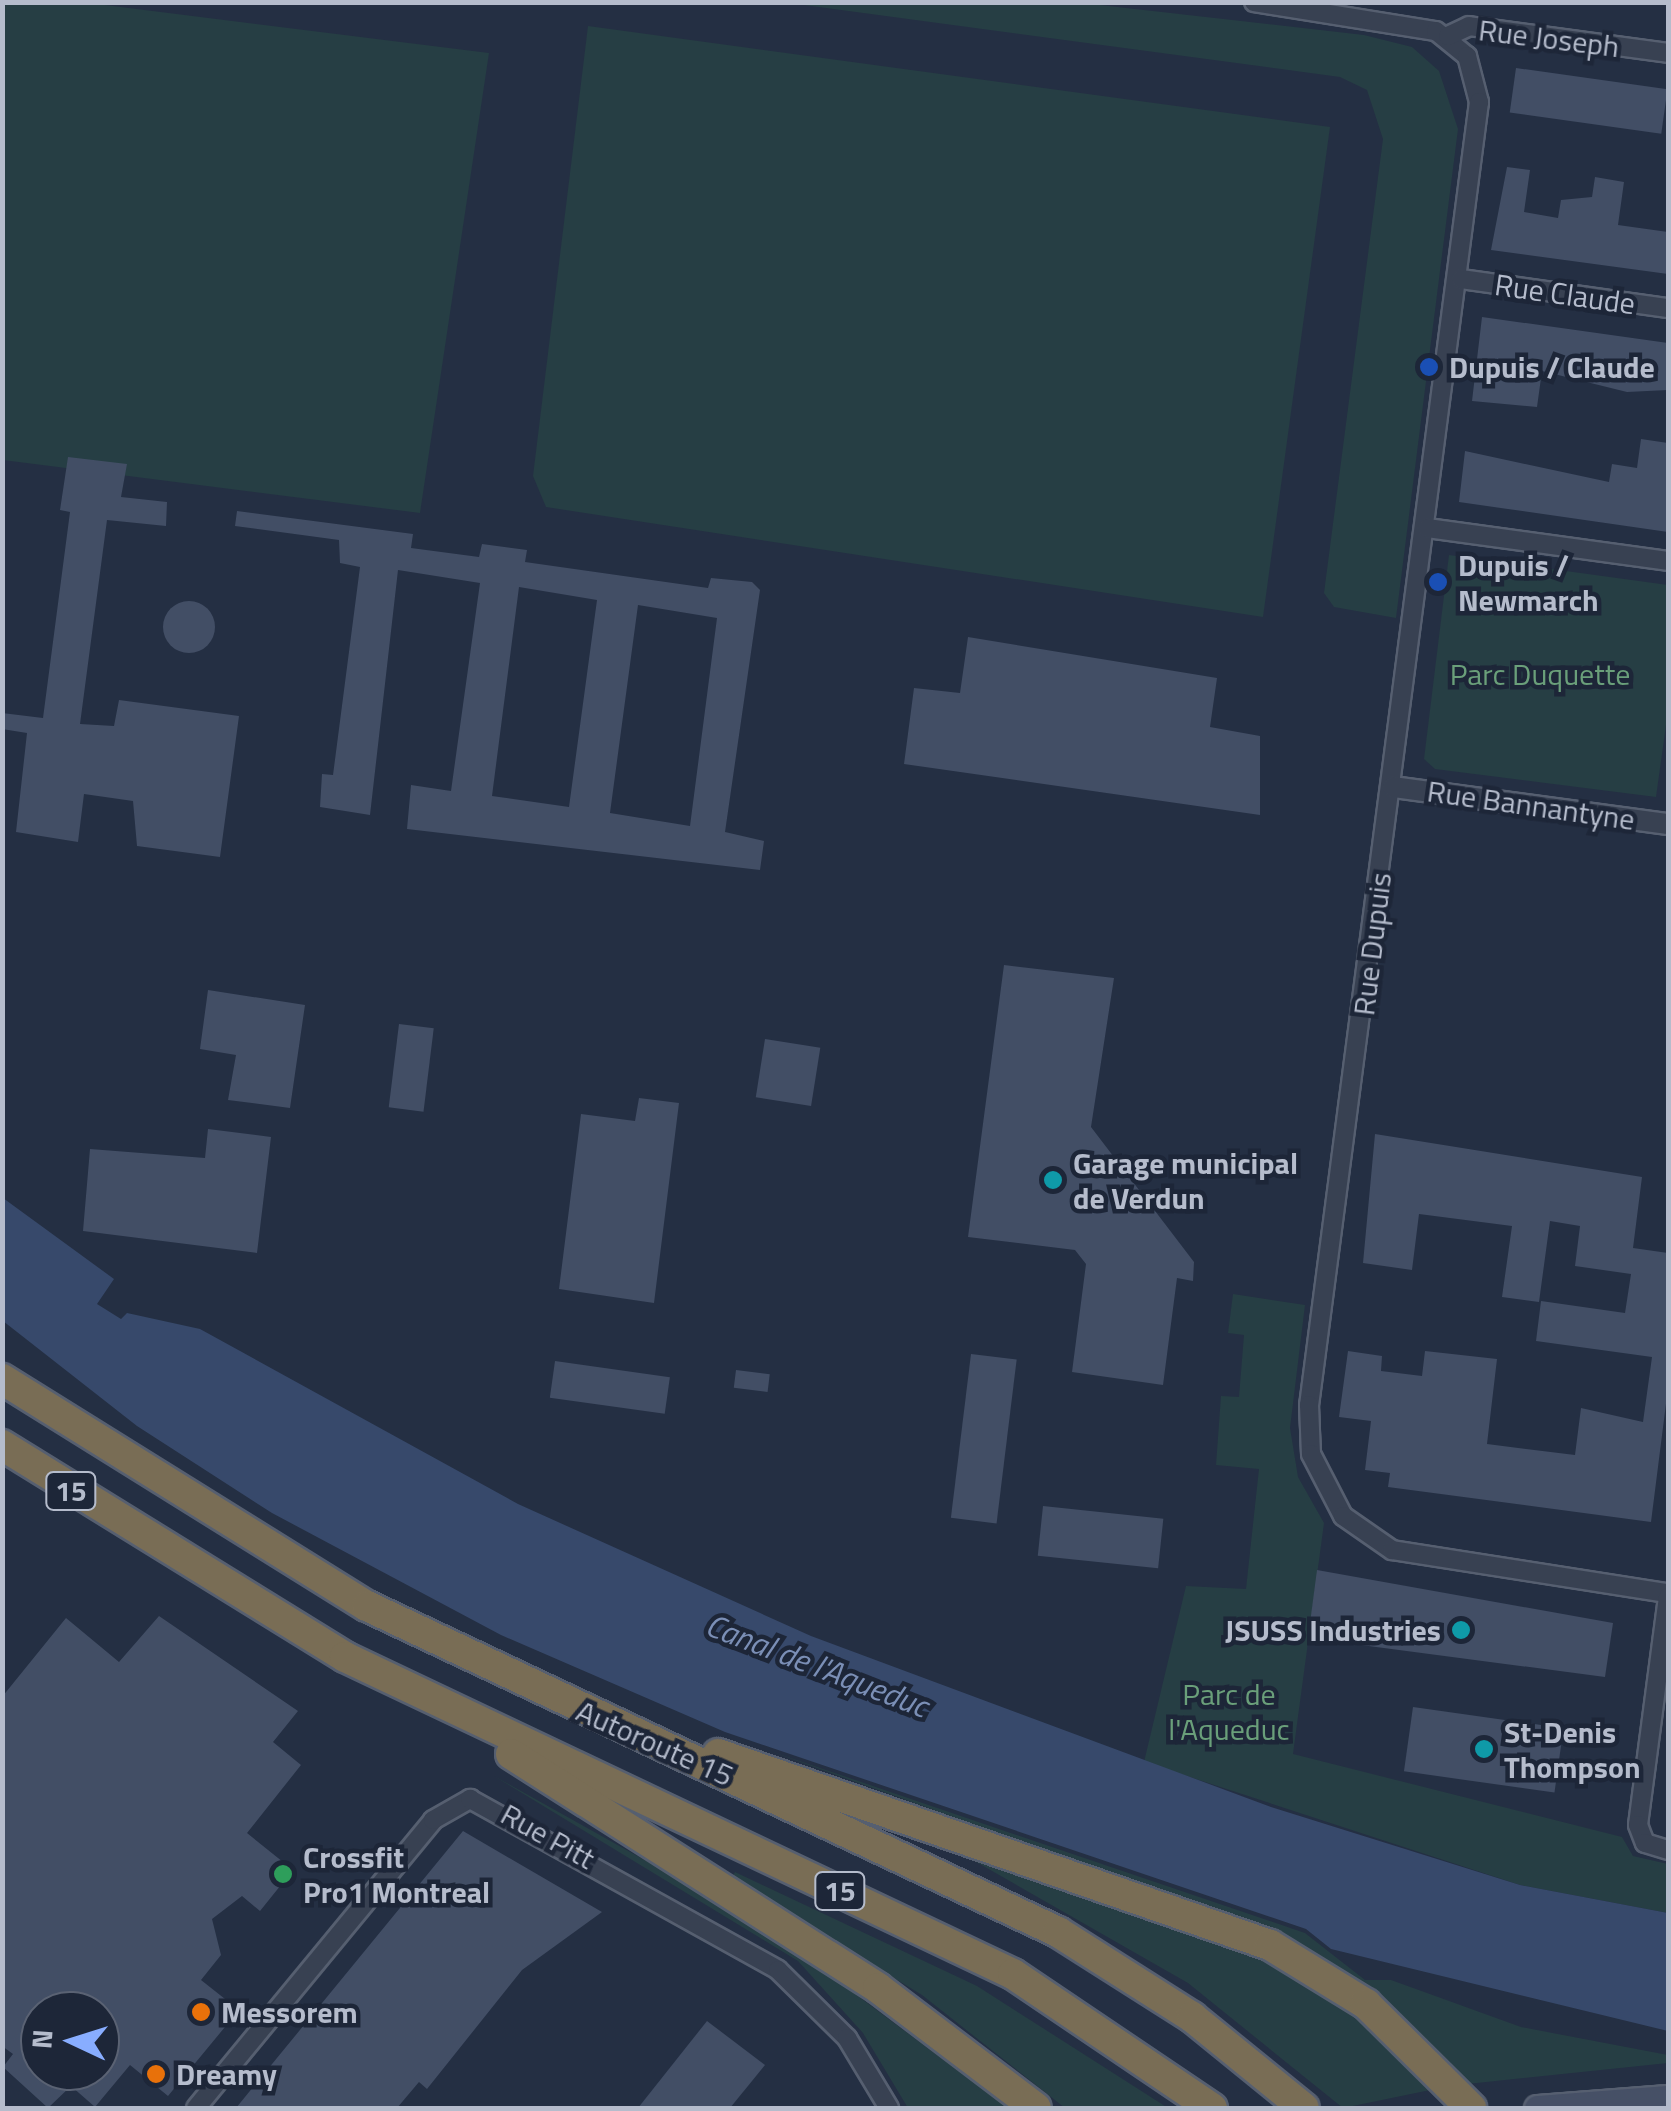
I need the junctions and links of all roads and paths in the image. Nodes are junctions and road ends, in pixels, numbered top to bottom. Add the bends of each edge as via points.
1 (1254, 2) edge
2 (1448, 36) junction
3 (1668, 53) edge
4 (1461, 279) junction
5 (1668, 308) edge
6 (1427, 528) junction
7 (1668, 561) edge
8 (1393, 787) junction
9 (1668, 824) edge
10 (2, 1379) edge
11 (2, 1444) edge
12 (1668, 1595) edge
13 (447, 1709) junction
14 (605, 1720) junction
15 (1668, 1850) edge
16 (1668, 2098) edge
17 (1303, 2107) edge
18 (196, 2108) edge
19 (889, 2108) edge
20 (1036, 2108) edge
21 (1212, 2108) edge
22 (1471, 2108) edge
23 (1537, 2108) edge

1 - 2 street, Rue Joseph
2 - 3 street, Rue Joseph via 1470,26
2 - 4 street, Rue Dupuis via 1467,56 1479,102
4 - 5 street, Rue Claude
4 - 6 street, Rue Dupuis
6 - 7 street
6 - 8 street, Rue Dupuis
8 - 9 street, Rue Bannantyne
8 - 12 street, Rue Dupuis via 1308,1407 1318,1474 1343,1516 1392,1550
10 - 14 highway, Autoroute 15 / 15 via 320,1582
11 - 13 highway, Autoroute 15 / 15 via 231,1593
12 - 15 street via 1639,1836
13 - 20 highway via 610,1824 878,1988
13 - 21 highway, Autoroute 15 / 15 via 1013,1974
14 - 17 highway, Autoroute 15 / 15 via 1058,1932 1192,2017
14 - 22 highway via 862,1798 1270,1945 1366,2004
16 - 23 main road
18 - 19 street, Rue Pitt via 425,1829 470,1799 778,1970 846,2038

